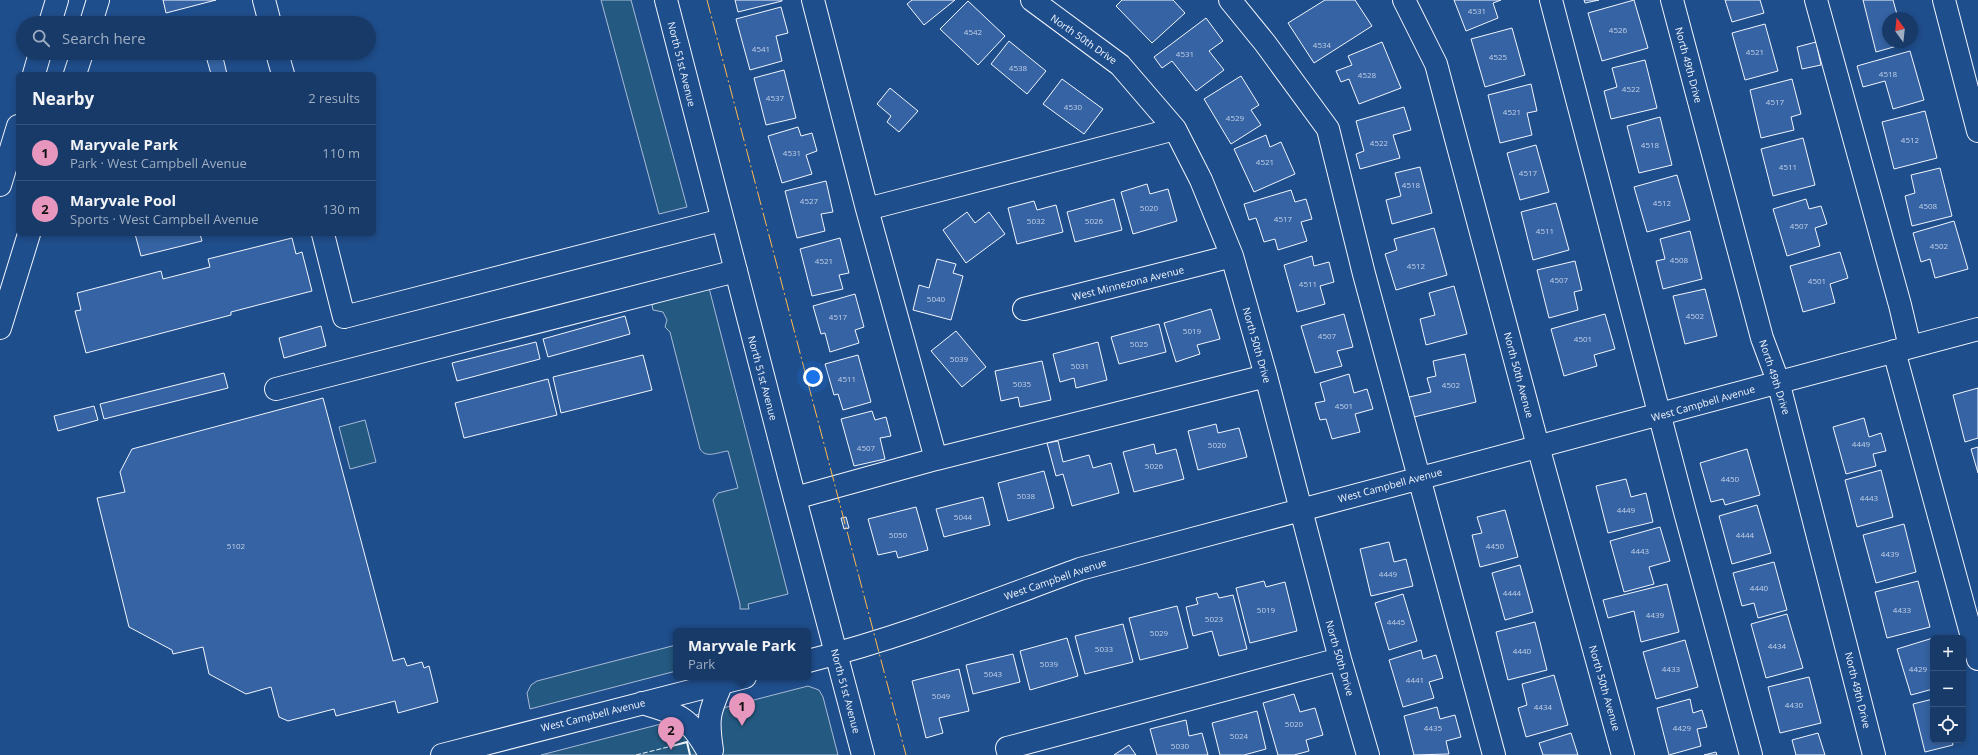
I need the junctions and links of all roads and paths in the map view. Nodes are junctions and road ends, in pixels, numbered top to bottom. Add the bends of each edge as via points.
1 (57, 0) edge
2 (98, 0) edge
3 (264, 0) edge
4 (666, 0) edge
5 (813, 0) edge
6 (1032, 0) edge
7 (1230, 0) edge
8 (1404, 0) edge
9 (1551, 0) edge
10 (1672, 0) edge
11 (1816, 0) edge
12 (1944, 0) edge
13 (52, 16) edge
14 (93, 16) edge
15 (268, 16) edge
16 (38, 60) edge
17 (80, 60) edge
18 (280, 60) edge
19 (35, 72) edge
20 (76, 72) edge
21 (283, 72) edge
22 (1175, 129) junction
23 (1978, 131) edge
24 (16, 133) edge
25 (0, 185) edge
26 (868, 209) junction
27 (722, 220) junction
28 (27, 236) edge
29 (324, 236) edge
30 (1232, 256) junction
31 (736, 272) junction
32 (1024, 309) dead end
33 (0, 328) edge
34 (1978, 329) edge
35 (1902, 349) junction
36 (1266, 376) junction
37 (1778, 381) junction
38 (276, 389) dead end
39 (1660, 415) junction
40 (1538, 446) junction
41 (936, 459) junction
42 (1419, 477) junction
43 (795, 498) junction
44 (1300, 509) junction
45 (837, 654) junction
46 (1340, 659) junction
47 (1978, 659) edge
48 (811, 660) edge
49 (734, 680) edge
50 (722, 683) junction
51 (642, 703) junction
52 (442, 755) edge
53 (711, 755) edge
54 (863, 755) edge
55 (1009, 755) edge
56 (1368, 755) edge
57 (1494, 755) edge
58 (1623, 755) edge
59 (1751, 755) edge
60 (1874, 755) edge

1 - 13 street
2 - 14 street
3 - 15 street
4 - 27 street, North 51st Avenue
5 - 26 street
6 - 22 street, North 50th Drive via 1120,65
7 - 42 street via 1266,43 1328,129
8 - 40 street, North 50th Avenue via 1436,64
9 - 39 street
10 - 37 street, North 49th Drive via 1762,338
11 - 35 street via 1900,306
12 - 23 street
16 - 19 street
17 - 20 street
18 - 21 street
22 - 26 street
22 - 30 street, North 50th Drive via 1201,180
24 - 25 street
26 - 41 street
27 - 29 street via 344,317
27 - 31 street, North 51st Avenue
28 - 33 street
30 - 32 street, West Minnezona Avenue
30 - 36 street, North 50th Drive
31 - 38 street
31 - 43 street, North 51st Avenue
34 - 35 street, West Campbell Avenue
35 - 37 street, West Campbell Avenue
35 - 47 street
36 - 41 street
36 - 44 street, North 50th Drive
37 - 39 street, West Campbell Avenue
37 - 60 street, North 49th Drive
39 - 40 street, West Campbell Avenue
39 - 59 street
40 - 42 street, West Campbell Avenue
40 - 58 street, North 50th Avenue
41 - 43 street
42 - 44 street, West Campbell Avenue
42 - 57 street
43 - 45 street, North 51st Avenue
44 - 45 street, West Campbell Avenue via 1080,569 941,620
44 - 46 street, North 50th Drive
45 - 48 street, West Campbell Avenue
45 - 54 street, North 51st Avenue
46 - 55 street via 1007,748
46 - 56 street, North 50th Drive
49 - 50 street, West Campbell Avenue
50 - 51 street, West Campbell Avenue
50 - 53 street via 711,707 708,724
51 - 52 street, West Campbell Avenue
51 - 53 street via 666,710 685,720 698,732

